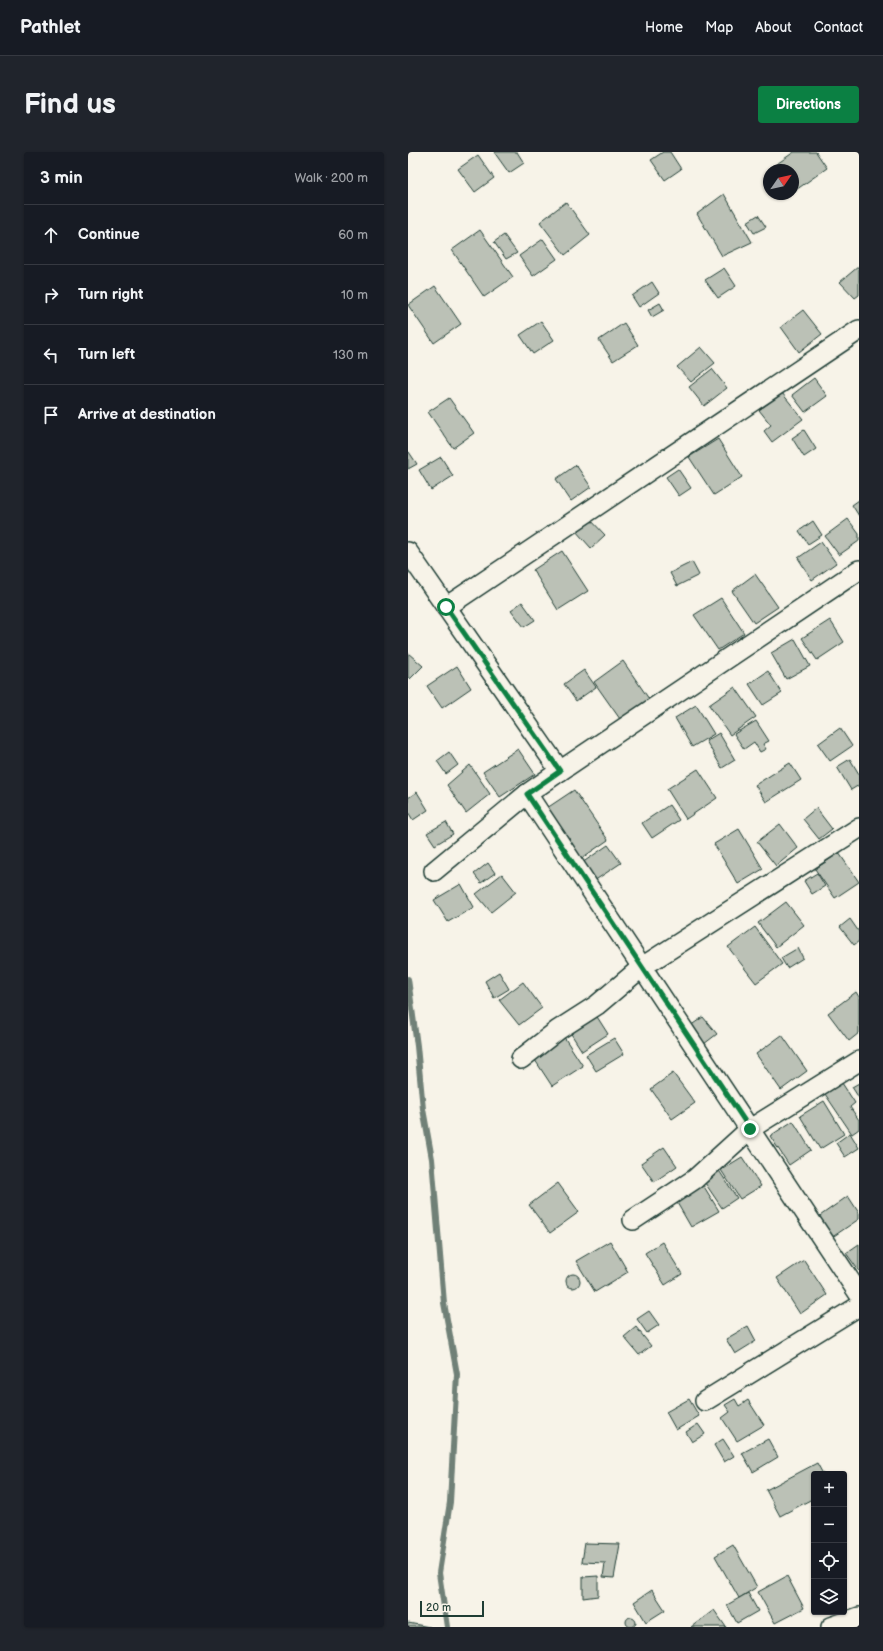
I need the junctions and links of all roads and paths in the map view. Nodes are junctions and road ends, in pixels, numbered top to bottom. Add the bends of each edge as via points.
1 (859, 330) edge
2 (408, 552) edge
3 (859, 570) edge
4 (446, 607) junction
5 (560, 771) junction
6 (527, 794) junction
7 (859, 828) edge
8 (434, 871) dead end
9 (642, 967) junction
10 (521, 1059) dead end
11 (859, 1061) edge
12 (750, 1129) junction
13 (633, 1220) dead end
14 (859, 1294) edge
15 (859, 1306) edge
16 (705, 1401) dead end
17 (859, 1616) edge
18 (831, 1627) edge

1 - 4 street
2 - 4 street
3 - 5 street
4 - 5 street
5 - 6 street
6 - 8 street
6 - 9 street
7 - 9 street
9 - 10 street via 597,1005 558,1030
9 - 12 street
11 - 12 street
12 - 13 street via 695,1180
12 - 14 street
15 - 16 street
17 - 18 street

